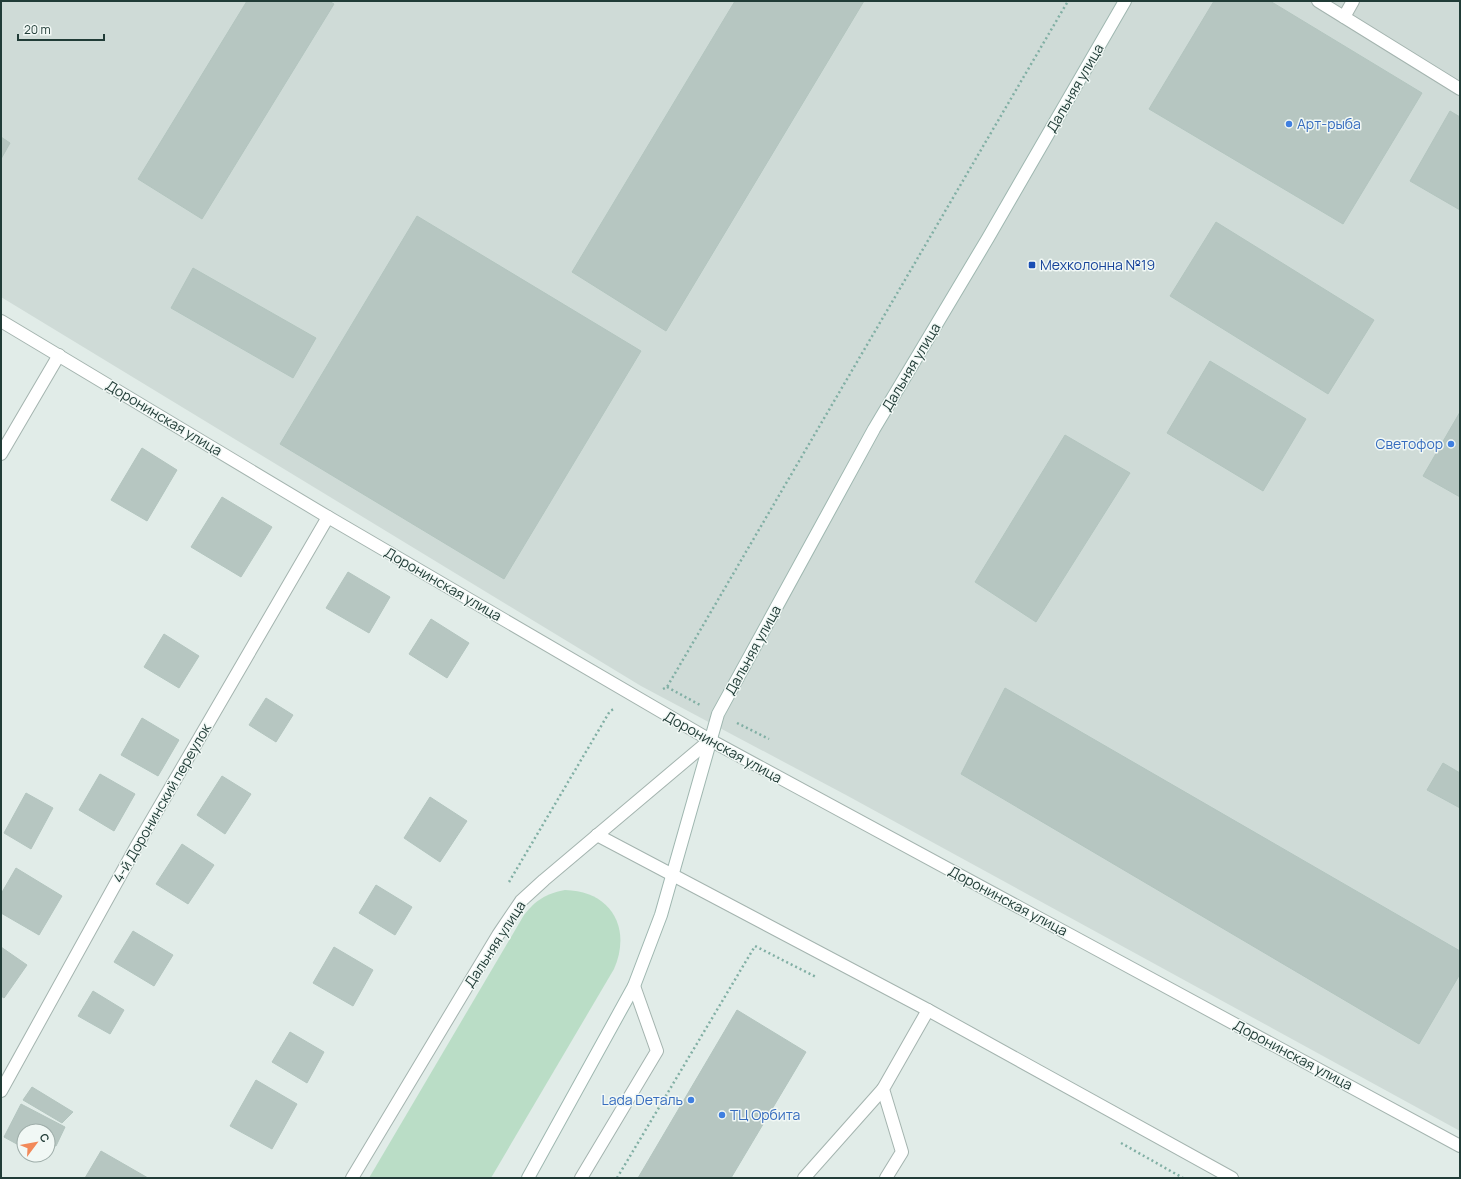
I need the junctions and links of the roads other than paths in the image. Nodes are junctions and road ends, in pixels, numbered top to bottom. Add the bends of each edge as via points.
1 (1125, 1) edge
2 (1318, 1) edge
3 (1353, 1) edge
4 (1344, 17) junction
5 (1460, 89) edge
6 (1, 321) edge
7 (59, 355) junction
8 (1, 454) edge
9 (328, 517) junction
10 (710, 740) junction
11 (597, 835) junction
12 (672, 875) junction
13 (634, 986) junction
14 (928, 1010) junction
15 (883, 1089) junction
16 (1, 1091) edge
17 (1460, 1146) edge
18 (352, 1178) edge
19 (528, 1178) edge
20 (581, 1178) edge
21 (804, 1178) edge
22 (886, 1178) edge
23 (1232, 1178) edge

1 - 10 street, Дальняя улица via 874,429 718,714
2 - 4 street
3 - 4 street
4 - 5 street
6 - 7 street, Доронинская улица
7 - 8 street
7 - 9 street, Доронинская улица
9 - 10 street, Доронинская улица
9 - 16 street, 4-й Доронинский переулок via 136,846
10 - 11 street, Дальняя улица
10 - 12 street, Дальняя улица
10 - 17 street, Доронинская улица
11 - 12 street
11 - 18 street, Дальняя улица via 521,901
12 - 13 street, Дальняя улица via 661,915
12 - 14 street
13 - 19 street, Дальняя улица
13 - 20 street via 657,1052
14 - 15 street
14 - 23 street
15 - 21 street
15 - 22 street via 902,1152

